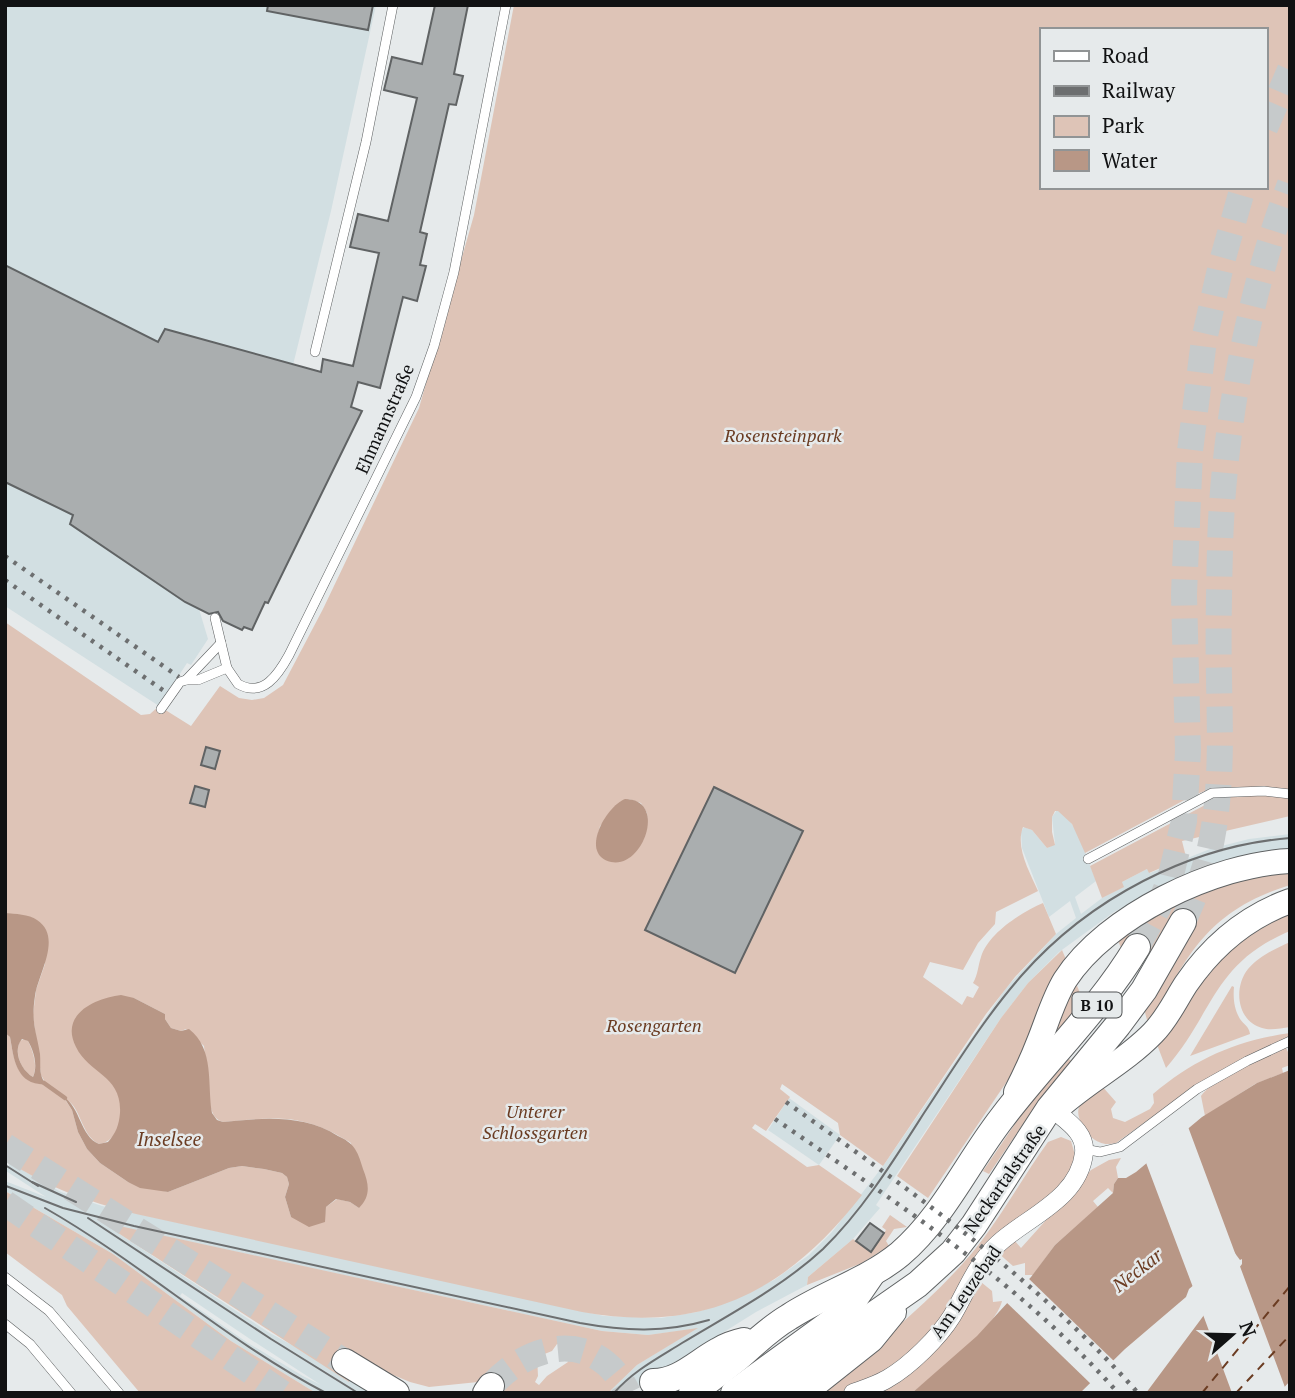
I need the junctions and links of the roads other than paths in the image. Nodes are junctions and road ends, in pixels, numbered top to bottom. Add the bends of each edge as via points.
1 (393, 5) edge
2 (506, 5) edge
3 (315, 352) dead end
4 (215, 618) dead end
5 (221, 643) junction
6 (227, 668) junction
7 (186, 680) junction
8 (161, 709) dead end
9 (1290, 794) edge
10 (1088, 859) dead end
11 (1290, 861) edge
12 (1290, 890) edge
13 (1290, 901) edge
14 (1183, 922) tunnel mouth
15 (1137, 947) tunnel mouth
16 (1178, 998) junction
17 (1290, 1041) edge
18 (1055, 1111) junction
19 (1003, 1116) junction
20 (1030, 1137) junction
21 (1084, 1149) junction
22 (880, 1268) junction
23 (5, 1277) edge
24 (918, 1284) junction
25 (5, 1324) edge
26 (774, 1327) junction
27 (345, 1362) tunnel mouth
28 (653, 1382) dead end
29 (71, 1393) edge
30 (120, 1393) edge
31 (396, 1393) edge
32 (692, 1393) edge
33 (734, 1393) edge
34 (769, 1393) edge
35 (803, 1393) edge
36 (853, 1393) edge

1 - 3 lane via 366,142
2 - 6 lane, Ehmannstraße via 454,272 416,397 281,670 269,683 250,689 238,684
4 - 5 lane
5 - 6 lane
5 - 7 lane
6 - 7 lane
7 - 8 lane
9 - 10 lane via 1212,793
11 - 19 main road via 1237,869 1176,892 1095,946 1064,982
12 - 16 main road via 1241,912 1213,934 1196,955
13 - 16 main road, Neckartalstraße via 1229,935 1203,960
14 - 20 main road, B 10 via 1144,990
15 - 19 main road, B 10 via 1088,1017
16 - 18 main road, Neckartalstraße via 1141,1045
17 - 21 lane via 1197,1089 1120,1147 1100,1152
18 - 20 main road, Neckartalstraße
18 - 21 street via 1079,1133
19 - 22 main road, Neckartalstraße / B 10 via 921,1234
20 - 24 main road, Neckartalstraße / B 10 via 974,1225
21 - 36 street, Am Leuzebad via 1078,1171 1065,1191 1038,1217 996,1246 933,1340 889,1378
22 - 26 main road, Neckartalstraße / B 10
22 - 33 main road via 837,1318
23 - 30 lane via 49,1311
24 - 34 main road, Neckartalstraße / B 10
24 - 35 main road, B 10 via 871,1339
25 - 29 lane via 30,1344
26 - 28 main road, B 10 via 724,1347 671,1380
26 - 32 main road, Neckartalstraße / B 10
27 - 31 main road

